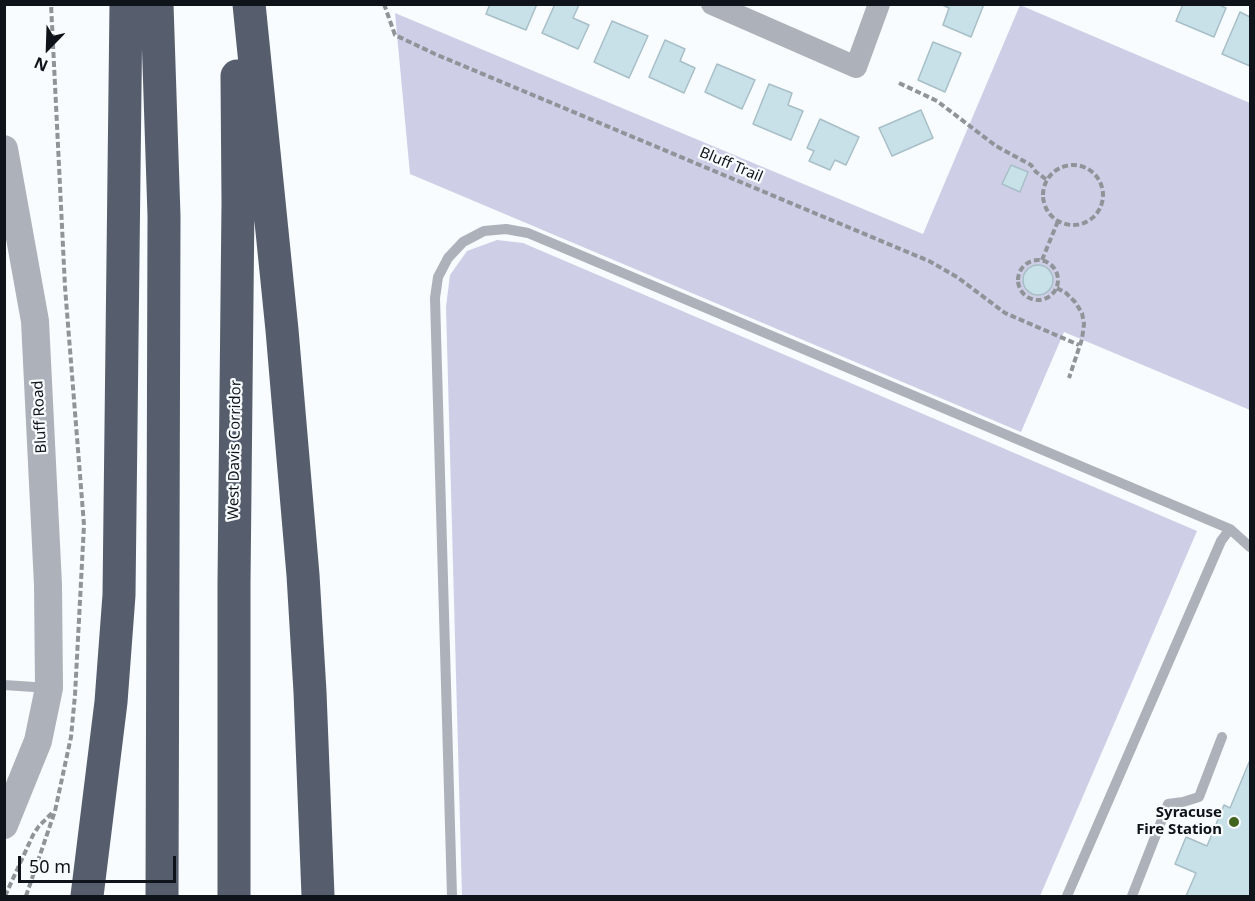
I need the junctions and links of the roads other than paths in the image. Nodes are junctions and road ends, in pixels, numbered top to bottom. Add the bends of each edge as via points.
1 (126, 4) edge
2 (157, 4) edge
3 (231, 4) edge
4 (249, 4) edge
5 (712, 4) edge
6 (879, 4) edge
7 (4, 149) edge
8 (1230, 530) junction
9 (1251, 547) edge
10 (4, 685) edge
11 (49, 688) junction
12 (1222, 737) dead end
13 (4, 825) edge
14 (93, 845) junction
15 (80, 897) edge
16 (87, 897) edge
17 (162, 897) edge
18 (234, 897) edge
19 (318, 897) edge
20 (452, 897) edge
21 (1067, 897) edge
22 (1132, 897) edge

1 - 14 highway via 120,584 111,702
2 - 17 highway via 164,216
3 - 18 highway, West Davis Corridor via 237,79 238,203
4 - 19 highway via 303,574
5 - 6 street via 856,67
7 - 11 street, Bluff Road via 35,321
8 - 9 lane
8 - 20 lane via 528,232 484,231 464,242 448,258 438,277 435,298
8 - 21 lane via 1221,541
10 - 11 lane
11 - 13 street, Bluff Road via 38,741
12 - 22 lane via 1199,797 1168,804
14 - 15 highway
14 - 16 highway

